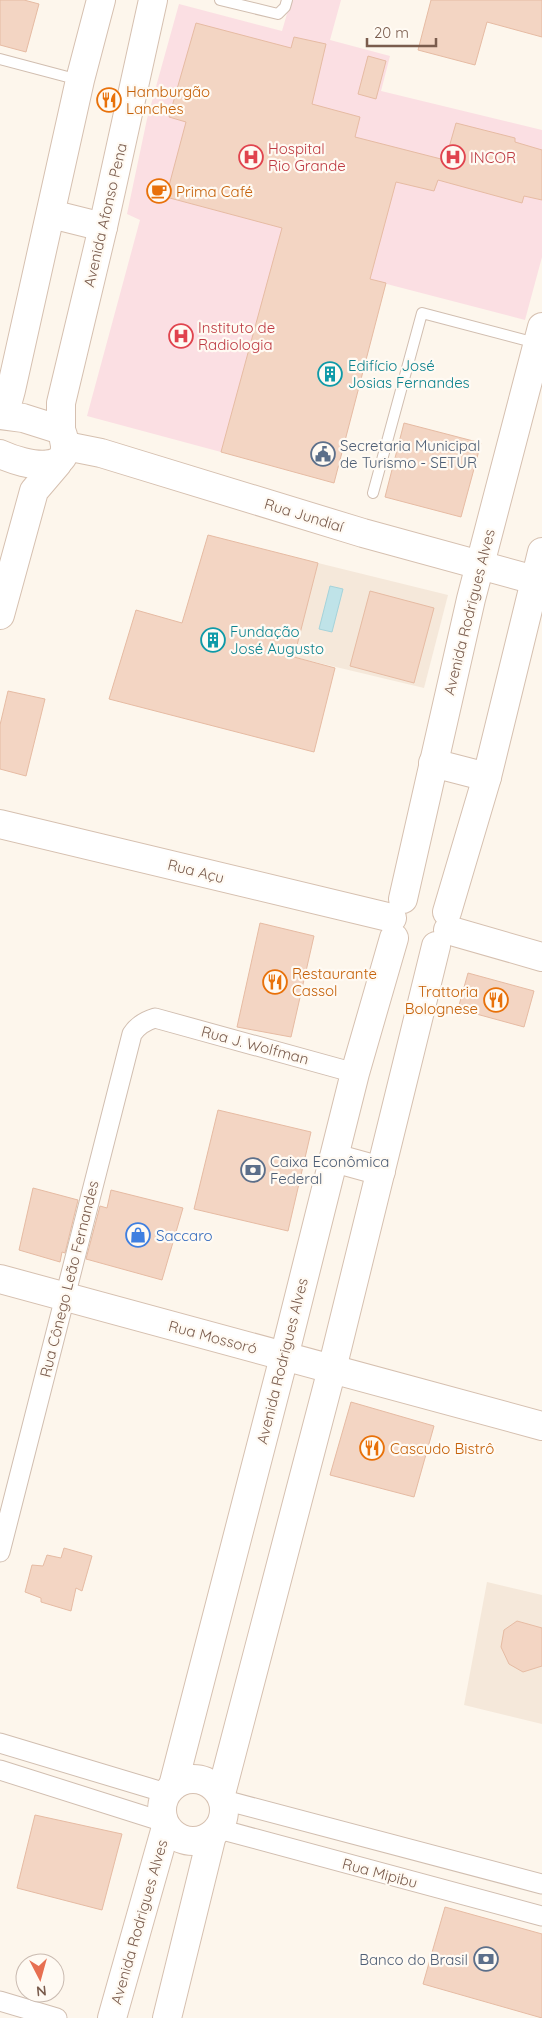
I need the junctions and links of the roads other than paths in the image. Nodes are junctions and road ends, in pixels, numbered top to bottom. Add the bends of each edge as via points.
1 (101, 0) edge
2 (153, 0) edge
3 (220, 0) edge
4 (287, 0) edge
5 (0, 59) edge
6 (80, 80) junction
7 (51, 214) junction
8 (103, 227) junction
9 (539, 347) edge
10 (0, 411) edge
11 (0, 415) edge
12 (61, 446) junction
13 (0, 454) edge
14 (373, 493) dead end
15 (542, 552) edge
16 (480, 566) junction
17 (538, 581) edge
18 (0, 616) edge
19 (433, 763) junction
20 (487, 777) junction
21 (0, 824) edge
22 (396, 918) junction
23 (444, 929) junction
24 (542, 956) edge
25 (155, 1018) joint
26 (355, 1073) junction
27 (334, 1158) junction
28 (381, 1171) junction
29 (0, 1279) edge
30 (64, 1296) junction
31 (284, 1357) junction
32 (332, 1369) junction
33 (542, 1426) edge
34 (0, 1552) edge
35 (0, 1743) edge
36 (0, 1770) edge
37 (170, 1789) junction
38 (222, 1797) junction
39 (165, 1824) junction
40 (216, 1832) junction
41 (542, 1884) edge
42 (542, 1916) edge
43 (0, 2001) edge
44 (57, 2018) edge
45 (112, 2018) edge
46 (167, 2018) edge

1 - 6 main road
2 - 8 main road, Avenida Afonso Pena
3 - 4 lane via 278,14
5 - 6 lane
6 - 7 main road
7 - 8 main road
7 - 10 main road via 8,401
8 - 12 main road, Avenida Afonso Pena via 61,403
9 - 14 lane via 422,313
9 - 16 main road, Avenida Rodrigues Alves
11 - 12 main road via 23,418
12 - 13 main road via 48,465
12 - 16 main road, Rua Jundiaí via 101,453
12 - 18 main road via 34,492
15 - 17 main road
16 - 17 main road, Rua Jundiaí
16 - 19 main road, Avenida Rodrigues Alves
17 - 20 main road
19 - 20 main road
19 - 22 main road, Avenida Rodrigues Alves
20 - 23 main road
21 - 22 main road, Rua Açu
22 - 23 main road via 404,946 414,950 426,950
22 - 23 main road via 413,895 423,894 437,900
22 - 26 main road, Avenida Rodrigues Alves
23 - 24 main road
23 - 28 main road
25 - 26 street, Rua J. Wolfman
25 - 30 street, Rua Cônego Leão Fernandes via 141,1024 132,1034
26 - 27 main road, Avenida Rodrigues Alves
27 - 28 main road
27 - 31 main road, Avenida Rodrigues Alves
28 - 32 main road
29 - 30 main road, Rua Mossoró
30 - 31 main road, Rua Mossoró
30 - 34 street, Rua Cônego Leão Fernandes
31 - 32 main road, Rua Mossoró
31 - 37 main road, Avenida Rodrigues Alves
32 - 33 main road, Rua Mossoró
32 - 38 main road
35 - 37 street
36 - 39 street
37 - 38 main road via 185,1779 199,1779 212,1784
37 - 39 main road via 162,1802
38 - 40 main road via 224,1815
38 - 41 street, Rua Mipibu
39 - 40 main road via 179,1838 196,1842
39 - 45 main road, Avenida Rodrigues Alves
40 - 42 street, Rua Mipibu
40 - 46 main road
43 - 44 street

